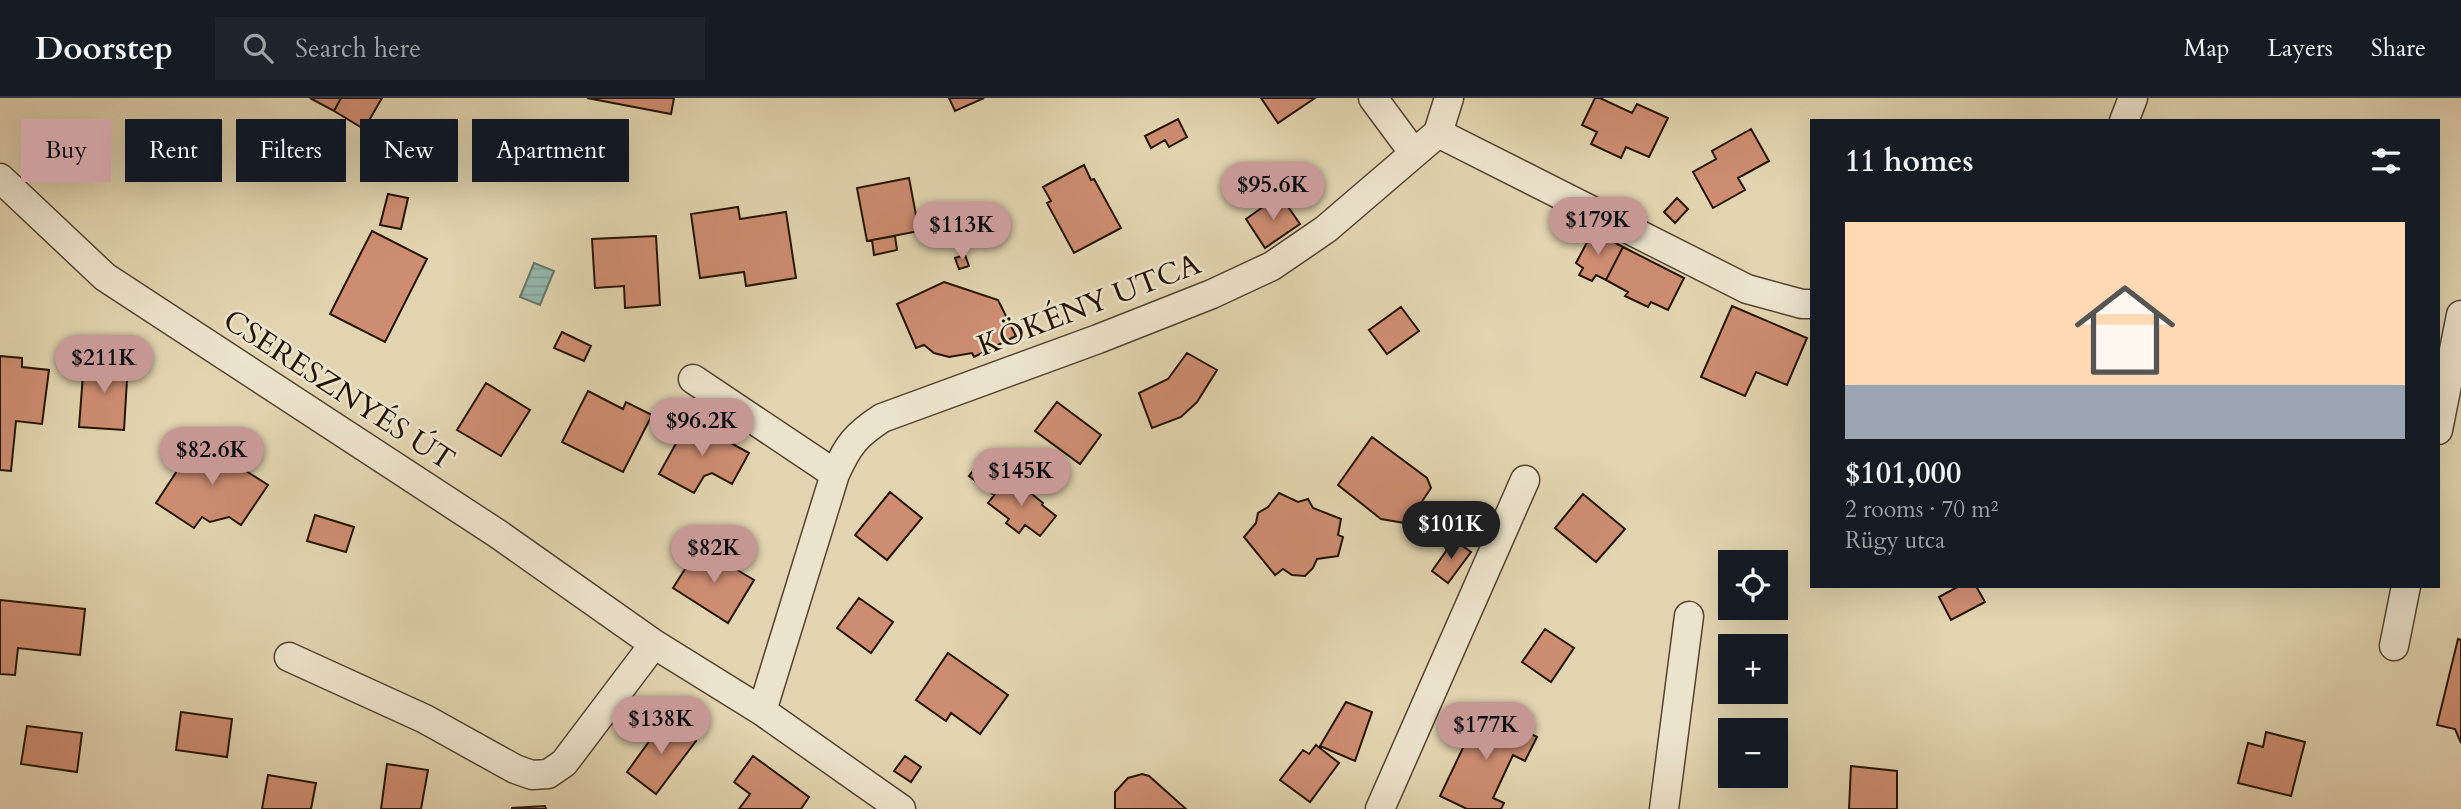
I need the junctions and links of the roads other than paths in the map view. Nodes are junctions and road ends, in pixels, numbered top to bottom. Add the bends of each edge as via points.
1 (1373, 98) edge
2 (1448, 98) edge
3 (2133, 98) edge
4 (2125, 119) edge
5 (1438, 132) junction
6 (1413, 152) junction
7 (0, 178) edge
8 (1810, 304) edge
9 (2461, 316) edge
10 (693, 379) dead end
11 (2440, 420) edge
12 (835, 474) junction
13 (1525, 480) dead end
14 (2406, 588) edge
15 (1689, 616) dead end
16 (653, 644) junction
17 (2394, 646) dead end
18 (289, 657) dead end
19 (762, 711) junction
20 (901, 809) edge
21 (1380, 809) edge
22 (1664, 809) edge

1 - 6 street
2 - 5 street
3 - 4 street
5 - 6 street, KÖKÉNY UTCA
5 - 8 street via 1747,289
6 - 12 street, KÖKÉNY UTCA via 1326,229 1272,266 1111,334 882,418 859,433
7 - 16 street, CSERESZNYÉS ÚT via 105,276 498,534
9 - 11 street
10 - 12 street
12 - 19 street, KÖKÉNY UTCA
13 - 21 street
14 - 17 street
15 - 22 street
16 - 18 street via 564,762 548,774 532,775 425,719
16 - 19 street, CSERESZNYÉS ÚT
19 - 20 street, CSERESZNYÉS ÚT

